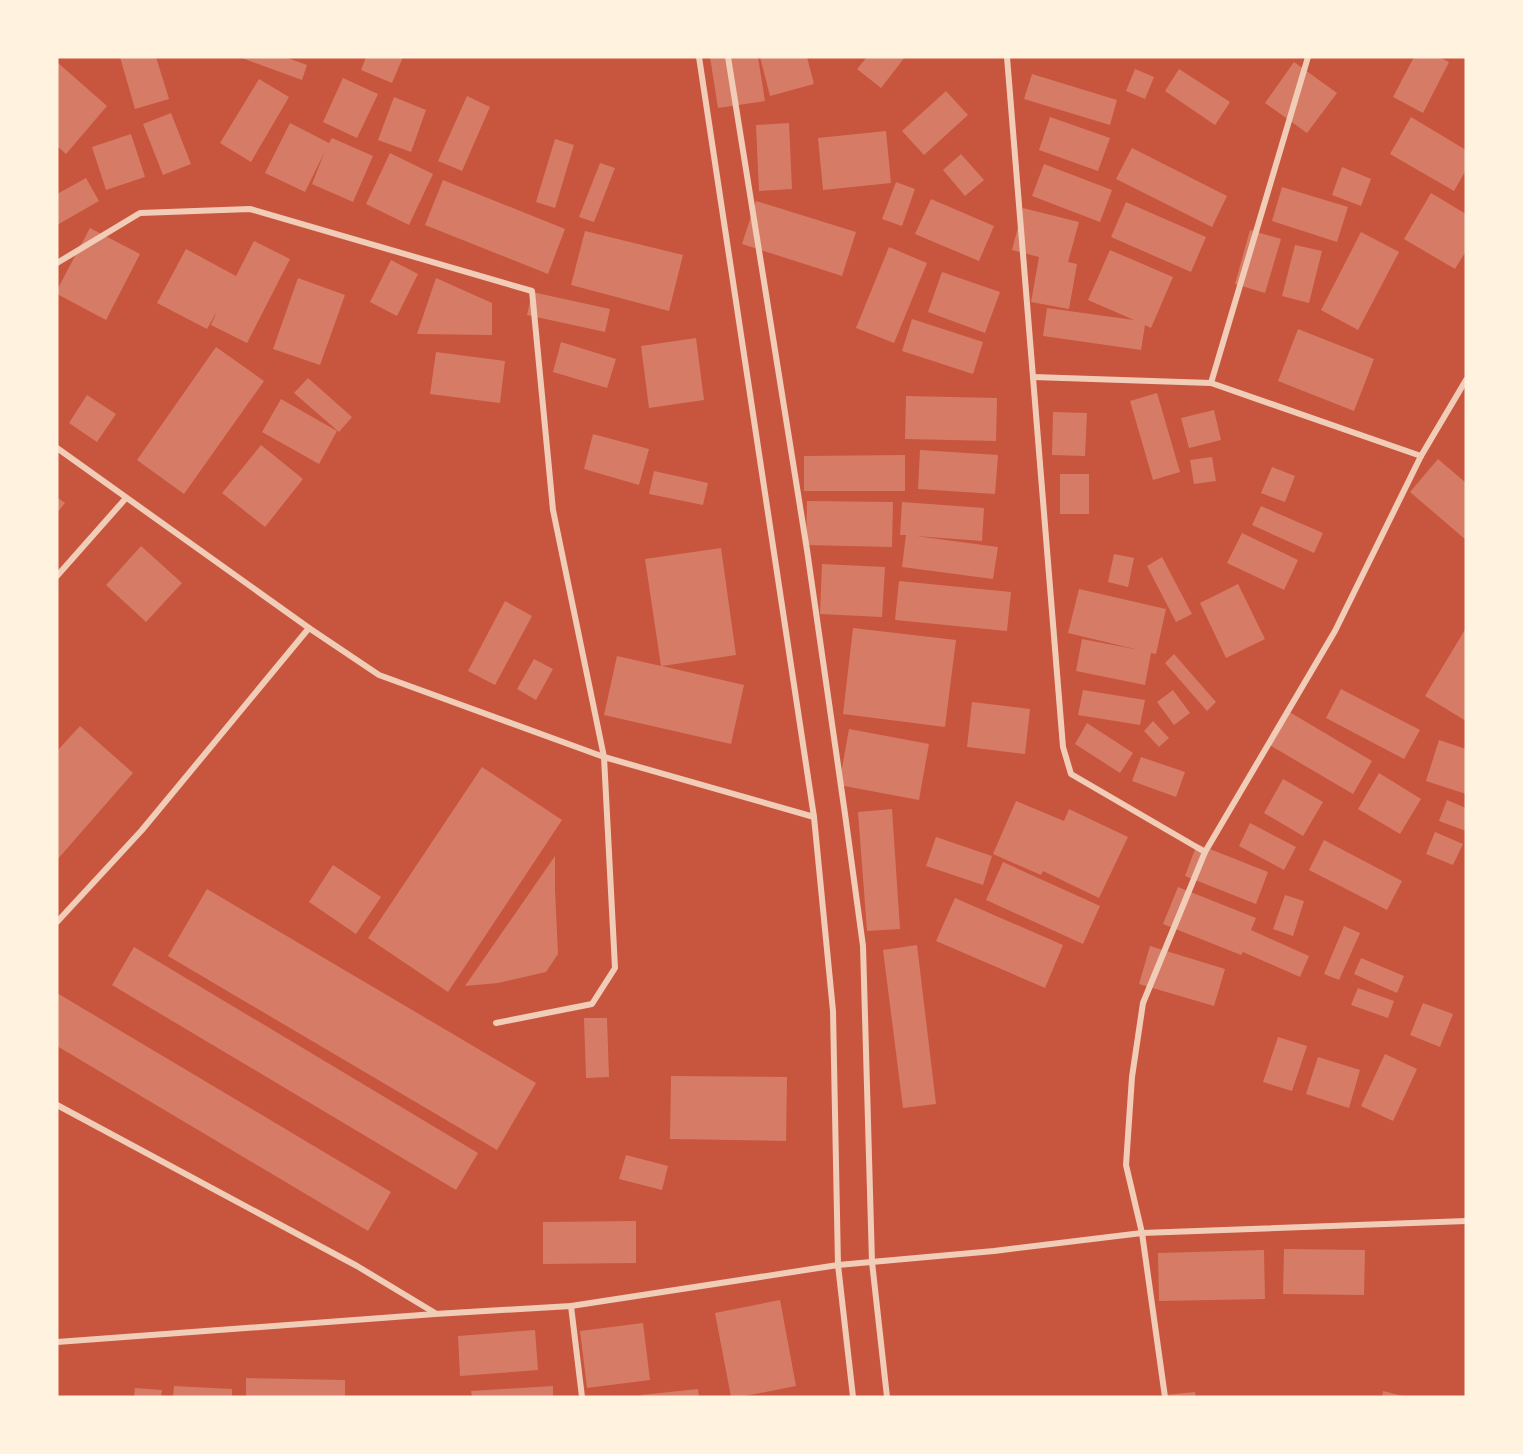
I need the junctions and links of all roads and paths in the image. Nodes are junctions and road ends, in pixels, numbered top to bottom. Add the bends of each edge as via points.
1 (699, 57) edge
2 (729, 57) edge
3 (1007, 57) edge
4 (1308, 57) edge
5 (57, 263) edge
6 (1033, 377) junction
7 (1466, 380) edge
8 (1211, 383) junction
9 (57, 448) edge
10 (1421, 456) junction
11 (126, 498) junction
12 (57, 576) edge
13 (309, 628) junction
14 (604, 757) junction
15 (814, 817) junction
16 (1205, 852) junction
17 (57, 922) edge
18 (496, 1023) dead end
19 (57, 1105) edge
20 (1466, 1221) edge
21 (1142, 1233) junction
22 (872, 1262) junction
23 (838, 1265) junction
24 (571, 1306) junction
25 (435, 1314) junction
26 (57, 1342) edge
27 (582, 1397) edge
28 (854, 1397) edge
29 (887, 1397) edge
30 (1165, 1397) edge

1 - 15 street
2 - 22 street via 807,550 862,946
3 - 6 street
4 - 8 street
5 - 14 street via 140,213 250,209 532,291 553,510
6 - 8 street
6 - 16 street via 1063,747 1071,774
7 - 10 street
8 - 10 street
9 - 11 street
10 - 16 street via 1335,632
11 - 12 street
11 - 13 street
13 - 14 street via 379,675
13 - 17 street via 142,830
14 - 15 street
14 - 18 street via 615,968 592,1004
15 - 23 street via 833,1011
16 - 21 street via 1143,1003 1132,1077 1126,1165
19 - 25 street via 357,1266
20 - 21 street
21 - 22 street
21 - 30 street
22 - 23 street
22 - 29 street
23 - 24 street
23 - 28 street
24 - 25 street
24 - 27 street
25 - 26 street

